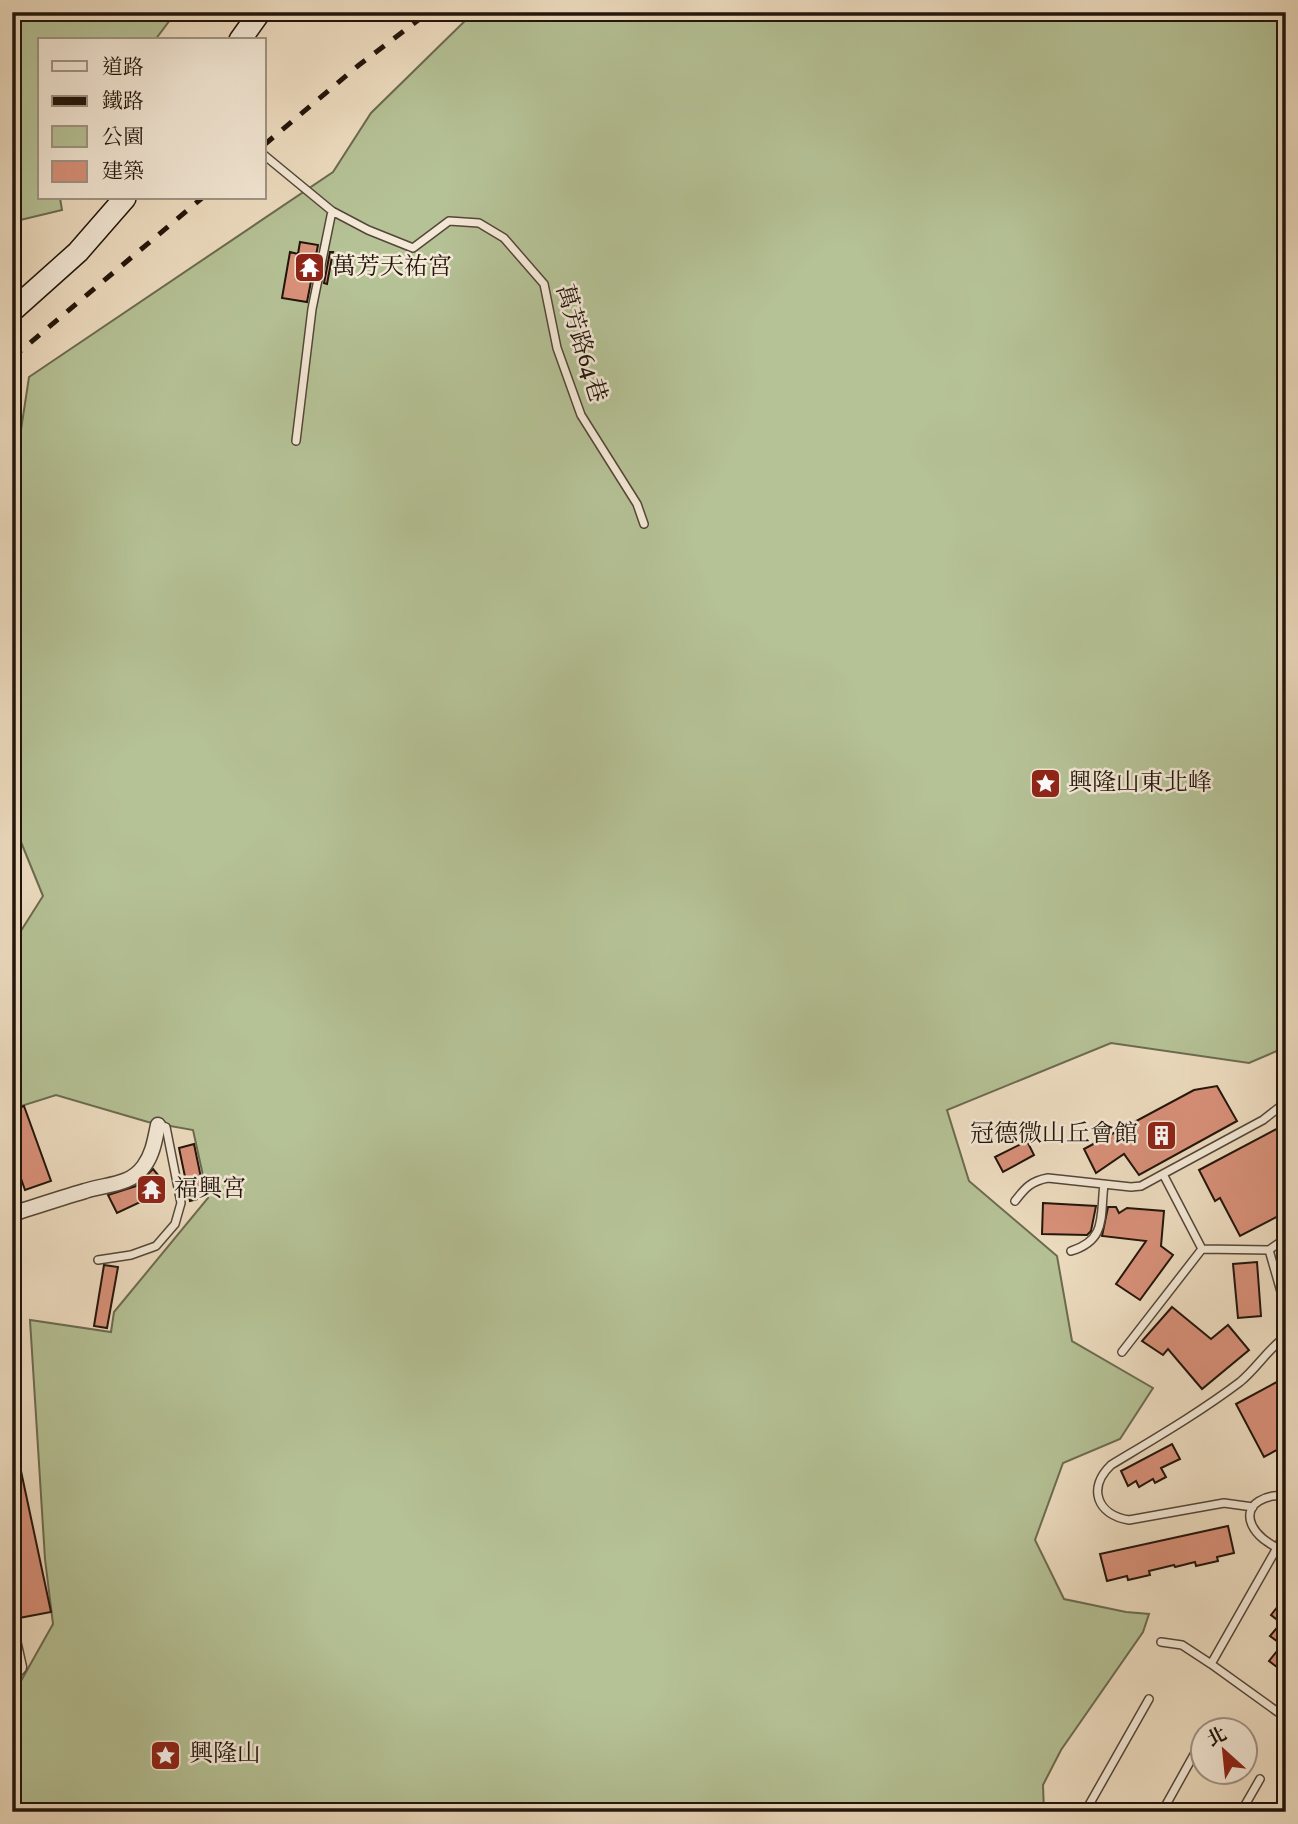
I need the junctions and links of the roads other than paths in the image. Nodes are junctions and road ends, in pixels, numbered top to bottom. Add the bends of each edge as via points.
1 (260, 12) edge
2 (241, 38) edge
3 (266, 157) edge
4 (123, 200) edge
5 (332, 211) junction
6 (12, 312) edge
7 (296, 441) dead end
8 (644, 524) dead end
9 (1286, 1102) edge
10 (158, 1125) joint
11 (1163, 1174) junction
12 (1104, 1184) junction
13 (12, 1193) edge
14 (1014, 1201) dead end
15 (15, 1213) edge
16 (1286, 1238) edge
17 (1202, 1249) junction
18 (1269, 1250) junction
19 (1071, 1251) dead end
20 (98, 1260) dead end
21 (1286, 1310) edge
22 (1286, 1336) edge
23 (1122, 1352) dead end
24 (1286, 1496) edge
25 (1253, 1507) junction
26 (1286, 1532) edge
27 (1277, 1548) junction
28 (12, 1636) edge
29 (1161, 1642) dead end
30 (1211, 1664) junction
31 (16, 1670) edge
32 (1149, 1699) dead end
33 (1286, 1718) edge
34 (1190, 1762) edge
35 (1256, 1786) edge
36 (1085, 1812) edge
37 (1162, 1812) edge
38 (1241, 1812) edge

1 - 2 street
3 - 5 lane, 萬芳路64巷
4 - 6 street via 78,253
5 - 7 lane via 312,309
5 - 8 lane, 萬芳路64巷 via 413,248 449,222 479,223 504,238 544,284 557,348 581,415 637,504
9 - 11 lane via 1263,1120
10 - 15 street via 144,1168 130,1179
10 - 20 lane via 166,1127 178,1190 175,1224 156,1246
11 - 12 lane via 1141,1186
11 - 17 lane
12 - 14 lane via 1035,1180
12 - 19 lane via 1098,1232 1085,1247
13 - 15 lane
16 - 18 lane
17 - 18 lane
17 - 23 lane
18 - 21 lane
22 - 25 lane via 1238,1384 1111,1465 1097,1487 1105,1511 1129,1520 1224,1503
24 - 25 lane via 1271,1494
25 - 27 lane via 1252,1527
26 - 27 lane
27 - 30 lane
28 - 31 street
29 - 30 lane via 1182,1645
30 - 33 lane
32 - 36 lane
34 - 37 lane
35 - 38 lane

